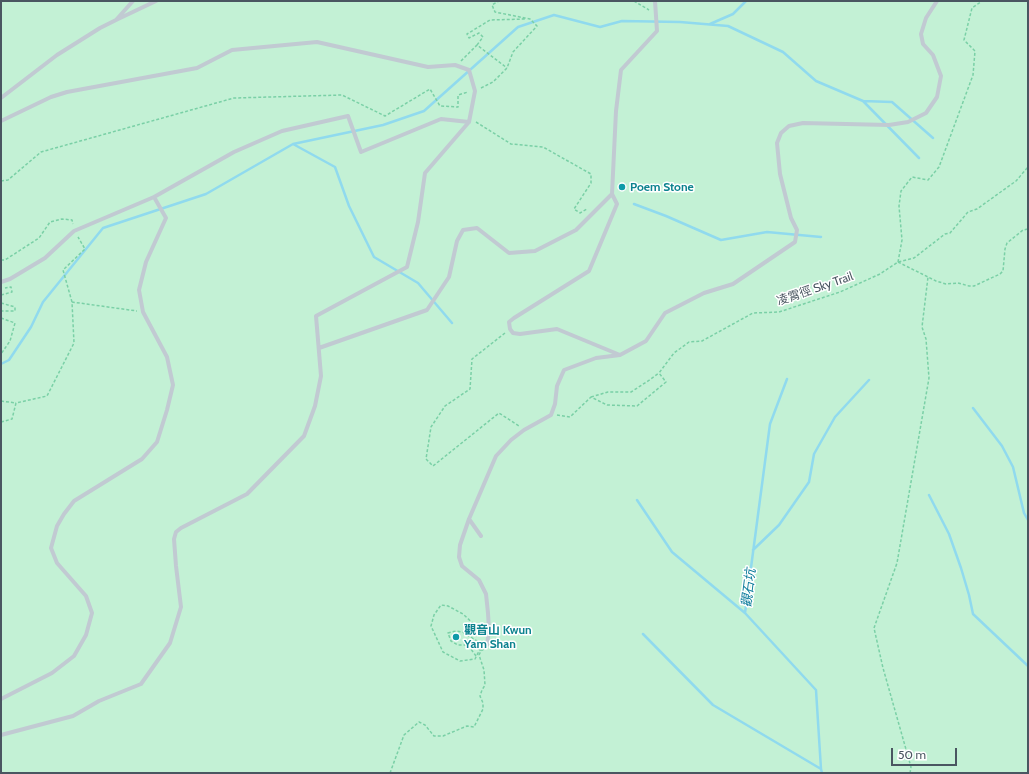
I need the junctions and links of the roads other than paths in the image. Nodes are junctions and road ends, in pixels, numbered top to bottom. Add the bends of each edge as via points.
1 (133, 1) edge
2 (156, 1) edge
3 (655, 1) edge
4 (937, 1) edge
5 (116, 20) junction
6 (1, 98) edge
7 (469, 120) junction
8 (1, 121) edge
9 (612, 194) junction
10 (154, 197) junction
11 (1, 282) edge
12 (319, 348) junction
13 (620, 355) junction
14 (469, 518) junction
15 (481, 536) dead end
16 (487, 645) road end
17 (1, 699) edge
18 (1, 734) edge

1 - 5 lane
2 - 5 lane
3 - 9 lane via 657,31 621,70 616,111
4 - 13 lane via 926,18 921,34 923,44 933,55 941,76 937,97 926,113 908,122 889,125 803,123 789,126 781,133 777,143 780,174 797,230 795,242 733,284 704,293 666,313 646,341
5 - 6 lane via 56,55
7 - 8 lane via 475,91 469,70 456,65 428,67 317,42 232,50 197,68 51,96
7 - 10 lane via 441,119 361,152 348,116 282,131 234,152
7 - 12 lane via 425,173 418,222 406,267 316,316
9 - 12 lane via 576,230 535,251 509,253 477,228 463,230 457,241 449,277 427,310
9 - 13 lane via 617,204 589,271 509,322 513,333 557,329
10 - 11 lane via 74,231 45,258
10 - 17 lane via 166,218 146,262 139,290 143,312 167,357 173,385 167,410 157,442 142,459 74,501 57,526 51,548 57,563 86,596 92,613 86,635 74,656 52,673
12 - 18 lane via 321,376 316,406 304,436 247,494 176,532 174,539 181,607 170,643 141,684 99,701 73,716
13 - 14 lane via 596,358 564,370 557,386 551,415 524,430 496,456
14 - 15 lane
14 - 16 lane via 460,545 459,557 462,566 479,580 486,594 489,630

